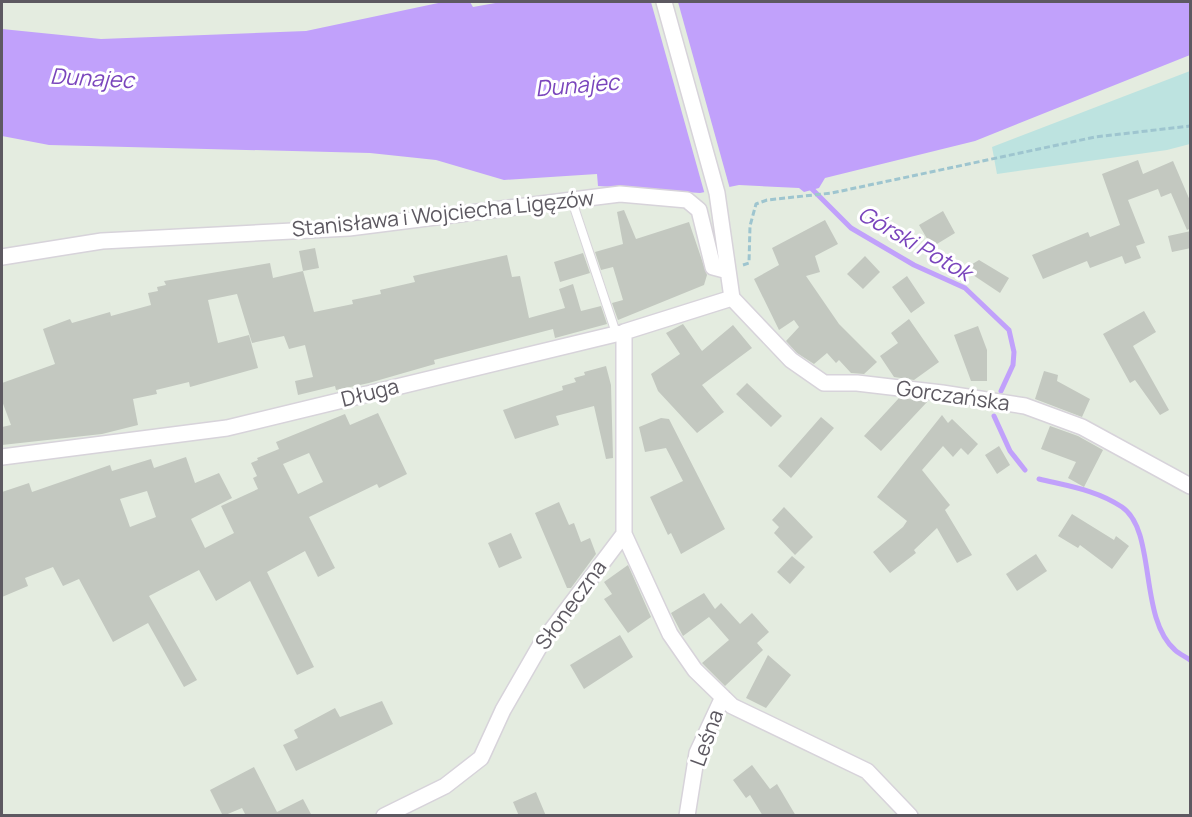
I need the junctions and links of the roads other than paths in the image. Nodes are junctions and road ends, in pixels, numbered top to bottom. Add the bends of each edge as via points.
1 (664, 2) edge
2 (572, 201) junction
3 (2, 258) edge
4 (728, 271) junction
5 (732, 298) junction
6 (620, 332) junction
7 (2, 457) edge
8 (1191, 486) edge
9 (624, 534) junction
10 (723, 697) junction
11 (384, 816) edge
12 (687, 816) edge
13 (910, 816) edge

1 - 4 street via 717,193
2 - 3 street, Stanisława i Wojciecha Ligęzów via 348,228 102,242
2 - 4 street, Stanisława i Wojciecha Ligęzów via 620,194 687,200 699,210 713,267
2 - 6 lane
4 - 5 street
5 - 6 street, Długa
5 - 8 street, Gorczańska via 790,360 824,383 857,383 1025,406 1082,427
6 - 7 street, Długa via 227,428
6 - 9 street
9 - 10 street via 670,634 695,670
9 - 11 street, Słoneczna via 541,644 503,710 482,758 445,786
10 - 12 street, Leśna via 697,753
10 - 13 street via 732,706 867,771

